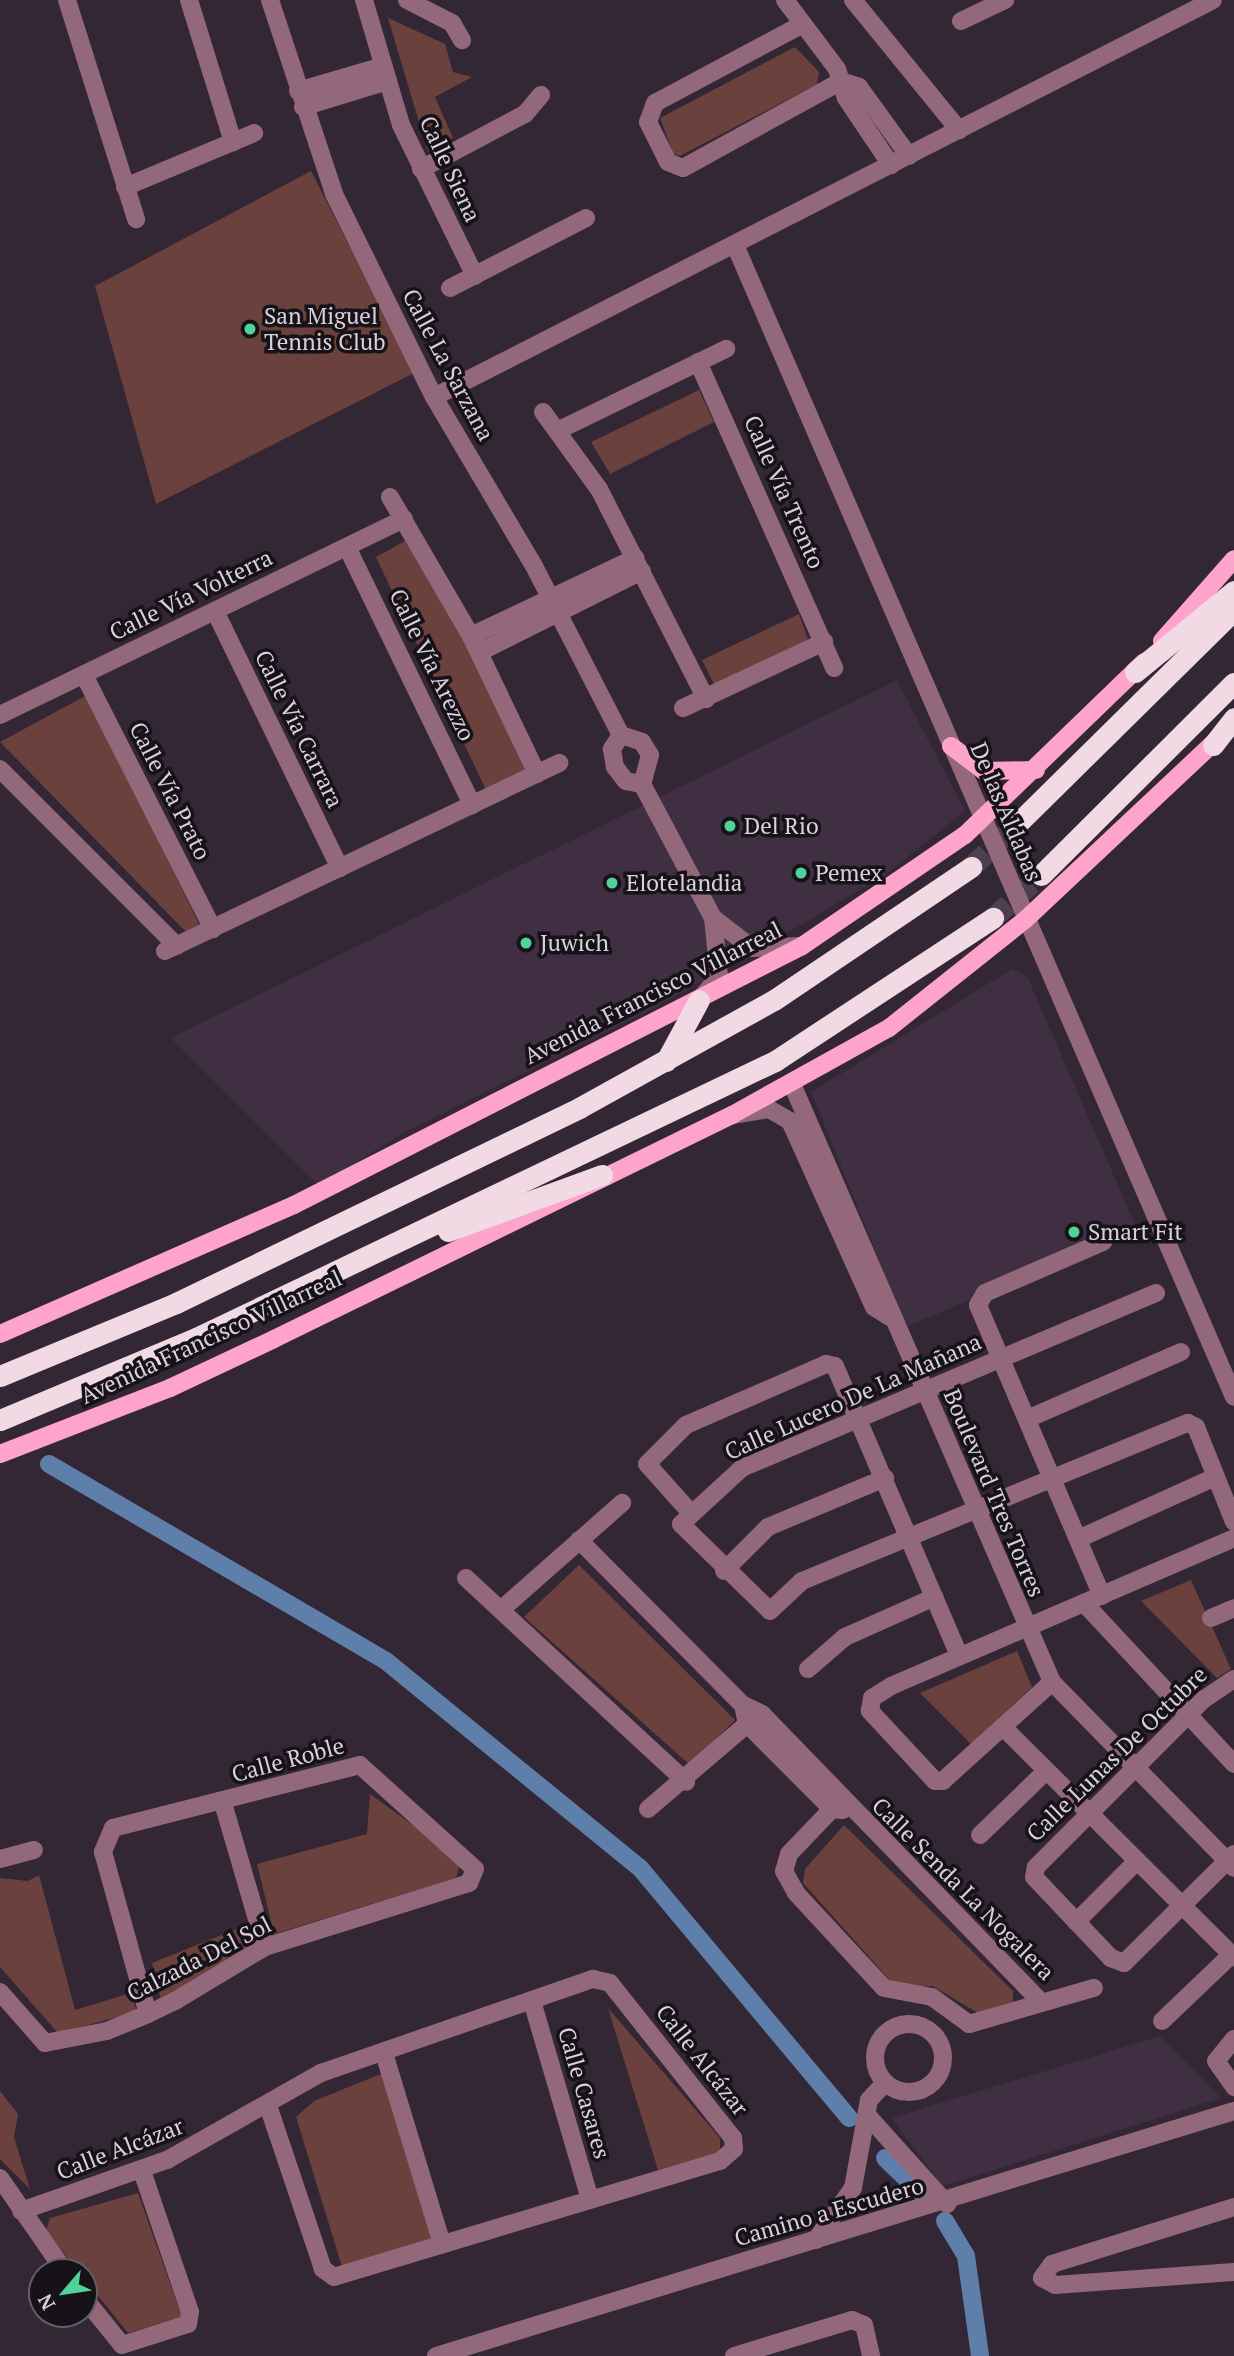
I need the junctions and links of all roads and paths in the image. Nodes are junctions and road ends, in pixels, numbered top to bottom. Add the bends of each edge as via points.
1 (67, 0) edge
2 (190, 0) edge
3 (270, 0) edge
4 (364, 0) edge
5 (407, 0) edge
6 (785, 0) edge
7 (853, 0) edge
8 (1005, 0) edge
9 (1213, 0) edge
10 (961, 21) dead end
11 (803, 24) junction
12 (462, 40) dead end
13 (385, 73) junction
14 (841, 81) junction
15 (541, 95) dead end
16 (300, 99) junction
17 (959, 130) junction
18 (254, 133) dead end
19 (233, 142) junction
20 (909, 156) junction
21 (891, 165) junction
22 (421, 169) junction
23 (125, 187) junction
24 (586, 218) dead end
25 (136, 219) dead end
26 (734, 245) junction
27 (475, 276) junction
28 (450, 288) dead end
29 (726, 349) dead end
30 (698, 362) junction
31 (434, 397) junction
32 (543, 412) dead end
33 (559, 430) junction
34 (390, 497) dead end
35 (404, 519) junction
36 (347, 547) junction
37 (1234, 559) edge
38 (639, 565) junction
39 (1234, 591) edge
40 (555, 606) junction
41 (1234, 610) edge
42 (215, 611) junction
43 (824, 642) junction
44 (476, 644) junction
45 (834, 668) dead end
46 (1135, 672) junction
47 (84, 674) junction
48 (1234, 683) edge
49 (706, 699) junction
50 (683, 708) dead end
51 (0, 715) edge
52 (1234, 718) edge
53 (1234, 723) edge
54 (621, 735) junction
55 (1213, 745) junction
56 (951, 746) junction
57 (560, 763) dead end
58 (0, 769) edge
59 (1036, 770) junction
60 (537, 774) junction
61 (642, 784) junction
62 (472, 805) junction
63 (982, 820) junction
64 (1017, 824) tunnel mouth
65 (971, 867) tunnel mouth
66 (340, 868) junction
67 (1041, 875) tunnel mouth
68 (713, 918) junction
69 (993, 918) tunnel mouth
70 (1026, 919) junction
71 (212, 929) junction
72 (802, 946) junction
73 (699, 1000) junction
74 (666, 1061) junction
75 (792, 1084) junction
76 (732, 1115) junction
77 (824, 1172) junction
78 (602, 1175) junction
79 (1103, 1242) dead end
80 (370, 1256) junction
81 (1156, 1293) dead end
82 (0, 1334) edge
83 (1181, 1352) dead end
84 (1001, 1359) junction
85 (0, 1376) edge
86 (1232, 1386) edge
87 (924, 1391) junction
88 (860, 1419) junction
89 (1027, 1419) junction
90 (3, 1420) edge
91 (0, 1454) edge
92 (1215, 1477) junction
93 (885, 1478) junction
94 (1051, 1478) junction
95 (622, 1503) dead end
96 (977, 1509) junction
97 (690, 1512) junction
98 (1234, 1522) edge
99 (910, 1537) junction
100 (1234, 1538) edge
101 (1077, 1539) junction
102 (579, 1540) junction
103 (724, 1571) junction
104 (466, 1578) dead end
105 (1102, 1596) junction
106 (935, 1597) junction
107 (1084, 1603) junction
108 (503, 1608) junction
109 (1234, 1608) edge
110 (1211, 1618) dead end
111 (1025, 1627) junction
112 (960, 1654) junction
113 (808, 1669) dead end
114 (1234, 1679) edge
115 (1052, 1682) junction
116 (743, 1705) junction
117 (1186, 1717) junction
118 (747, 1724) junction
119 (1004, 1728) junction
120 (1233, 1762) edge
121 (1138, 1769) junction
122 (1046, 1771) junction
123 (686, 1782) junction
124 (223, 1803) junction
125 (648, 1810) dead end
126 (840, 1810) junction
127 (1090, 1814) junction
128 (980, 1835) dead end
129 (34, 1850) dead end
130 (0, 1859) edge
131 (1137, 1861) junction
132 (1232, 1861) edge
133 (476, 1874) joint
134 (1182, 1905) junction
135 (1076, 1922) junction
136 (265, 1947) junction
137 (1233, 1956) edge
138 (1094, 1988) dead end
139 (0, 1992) edge
140 (910, 1997) junction
141 (532, 2001) junction
142 (1042, 2003) junction
143 (951, 2013) junction
144 (148, 2014) junction
145 (1162, 2021) dead end
146 (910, 2023) junction
147 (932, 2032) junction
148 (1234, 2039) edge
149 (384, 2053) junction
150 (885, 2083) junction
151 (1234, 2087) edge
152 (268, 2106) junction
153 (1234, 2111) edge
154 (867, 2115) junction
155 (142, 2171) junction
156 (0, 2178) edge
157 (590, 2199) junction
158 (947, 2203) junction
159 (1234, 2207) edge
160 (21, 2211) junction
161 (816, 2240) junction
162 (442, 2244) junction
163 (55, 2258) edge
164 (1234, 2272) edge
165 (98, 2315) edge
166 (436, 2356) edge
167 (734, 2356) edge
168 (871, 2356) edge

1 - 23 street
2 - 19 street
3 - 16 street, Calle La Sarzana
4 - 13 street, Calle Siena
5 - 12 street via 452,23
6 - 11 street
7 - 17 street
8 - 10 street
9 - 17 street
11 - 14 street
11 - 14 street via 655,103 648,122 668,162 683,167
13 - 16 street
13 - 22 street, Calle Siena
14 - 20 street via 859,87
14 - 21 street
15 - 22 street via 525,114
16 - 31 street, Calle La Sarzana via 334,194
17 - 20 street
18 - 19 street
19 - 23 street
20 - 21 street
21 - 26 street
22 - 27 street, Calle Siena
23 - 25 street
24 - 27 street
26 - 31 street
26 - 56 street, De las Aldabas
27 - 28 street
29 - 30 street
30 - 33 street
30 - 43 street, Calle Vía Trento
31 - 40 street, Calle La Sarzana
32 - 33 street
33 - 38 street
34 - 35 street
35 - 36 street, Calle Vía Volterra
35 - 44 street
36 - 42 street, Calle Vía Volterra
36 - 62 street, Calle Vía Arezzo
37 - 46 main road, Avenida Francisco Villarreal
38 - 40 street
38 - 49 street
39 - 46 highway
40 - 44 street
40 - 54 street, Calle La Sarzana
41 - 64 highway
42 - 47 street, Calle Vía Volterra
42 - 66 street, Calle Vía Carrara
43 - 45 street, Calle Vía Trento
43 - 49 street
44 - 60 street
46 - 59 main road, Avenida Francisco Villarreal
47 - 51 street, Calle Vía Volterra
47 - 71 street, Calle Vía Prato
48 - 67 highway
49 - 50 street
52 - 55 highway
53 - 55 main road, Avenida Francisco Villarreal
54 - 61 street via 642,742 650,755
54 - 61 street via 612,749 615,767 626,780
55 - 70 main road, Avenida Francisco Villarreal
56 - 59 main road via 985,771
56 - 63 street, De las Aldabas
57 - 60 street
58 - 71 street via 171,949
59 - 63 main road, Avenida Francisco Villarreal
60 - 62 street
61 - 68 street
62 - 66 street
63 - 70 street, De las Aldabas
63 - 72 main road, Avenida Francisco Villarreal via 892,889
65 - 74 highway, Avenida Francisco Villarreal via 842,957
66 - 71 street
68 - 72 street via 752,948
68 - 73 street via 719,976
69 - 80 highway, Avenida Francisco Villarreal via 775,1061
70 - 75 main road, Avenida Francisco Villarreal via 889,1028
70 - 86 street, De las Aldabas
72 - 73 main road, Avenida Francisco Villarreal
73 - 74 highway
73 - 82 main road, Avenida Francisco Villarreal via 294,1205
74 - 85 highway, Avenida Francisco Villarreal via 188,1298
75 - 76 main road, Avenida Francisco Villarreal
75 - 77 street, Boulevard Tres Torres
76 - 77 street via 769,1109 783,1114
76 - 78 main road, Avenida Francisco Villarreal
77 - 87 street, Boulevard Tres Torres via 888,1296 890,1317
78 - 80 highway
78 - 91 main road, Avenida Francisco Villarreal via 571,1196 170,1388
79 - 84 street via 979,1298
80 - 90 highway, Avenida Francisco Villarreal
81 - 84 street, Calle Lucero De La Mañana
83 - 89 street
84 - 87 street, Calle Lucero De La Mañana
84 - 89 street
87 - 88 street, Calle Lucero De La Mañana
87 - 96 street, Boulevard Tres Torres
88 - 93 street
88 - 97 street, Calle Lucero De La Mañana via 736,1472
88 - 97 street via 831,1364 686,1425 648,1464
89 - 94 street
92 - 94 street via 1196,1427 1188,1423
92 - 98 street
92 - 101 street
93 - 99 street
93 - 103 street via 768,1527
94 - 96 street
94 - 101 street
95 - 102 street
96 - 99 street
96 - 111 street, Boulevard Tres Torres
97 - 103 street via 681,1524
99 - 103 street via 802,1581 770,1611
99 - 106 street
100 - 105 street
101 - 105 street
102 - 108 street
102 - 116 street, Calle Senda La Nogalera
104 - 108 street
105 - 107 street
106 - 112 street
106 - 113 street via 845,1637
107 - 111 street
107 - 117 street
108 - 123 street
109 - 110 street
111 - 112 street
111 - 115 street, Boulevard Tres Torres
112 - 119 street via 872,1698 872,1716 938,1782 952,1777
114 - 117 street, Calle Lunas De Octubre
115 - 119 street
115 - 121 street, Boulevard Tres Torres
116 - 118 street
116 - 126 street, Calle Senda La Nogalera via 762,1714 839,1791
117 - 120 street
117 - 121 street, Calle Lunas De Octubre
118 - 123 street
118 - 126 street, Calle Senda La Nogalera
119 - 122 street
121 - 127 street, Calle Lunas De Octubre
121 - 132 street, Boulevard Tres Torres
122 - 127 street
122 - 128 street
123 - 125 street via 673,1784
124 - 133 street, Calle Roble via 360,1765
124 - 136 street
124 - 144 street, Calle Roble via 113,1828 103,1852
126 - 140 street via 789,1854 789,1884 876,1983
126 - 142 street, Calle Senda La Nogalera
127 - 131 street
127 - 135 street, Calle Lunas De Octubre via 1036,1867 1036,1883
129 - 130 street
131 - 134 street
131 - 135 street
132 - 134 street
133 - 136 street, Calzada Del Sol via 469,1883
134 - 135 street via 1128,1960 1111,1958
134 - 137 street
136 - 144 street, Calzada Del Sol
137 - 145 street
138 - 142 street, Calle Senda La Nogalera
139 - 144 street, Calzada Del Sol via 49,2044
140 - 143 street, Calle Senda La Nogalera via 932,1997
140 - 146 street
141 - 149 street, Calle Alcázar
141 - 157 street, Calle Casares
141 - 157 street, Calle Alcázar via 586,1980 610,1983 733,2138 734,2150 720,2161
142 - 143 street, Calle Senda La Nogalera via 976,2024
143 - 147 street
146 - 147 street
146 - 150 street via 888,2030 875,2050
147 - 150 street via 943,2053 937,2076 907,2092
148 - 151 street via 1216,2061
149 - 152 street, Calle Alcázar via 321,2074
149 - 162 street
150 - 154 street via 869,2100
152 - 155 street, Calle Alcázar
152 - 162 street, Calle Alcázar via 328,2274 360,2272
153 - 158 street, Camino a Escudero
154 - 158 street
154 - 161 street via 853,2188
155 - 160 street, Calle Alcázar
155 - 165 street via 190,2312 188,2324 122,2345
156 - 160 street
157 - 162 street, Calle Alcázar
158 - 161 street, Camino a Escudero
159 - 164 street via 1052,2264 1042,2278 1055,2285
160 - 163 street
161 - 166 street, Camino a Escudero
167 - 168 street via 859,2321

